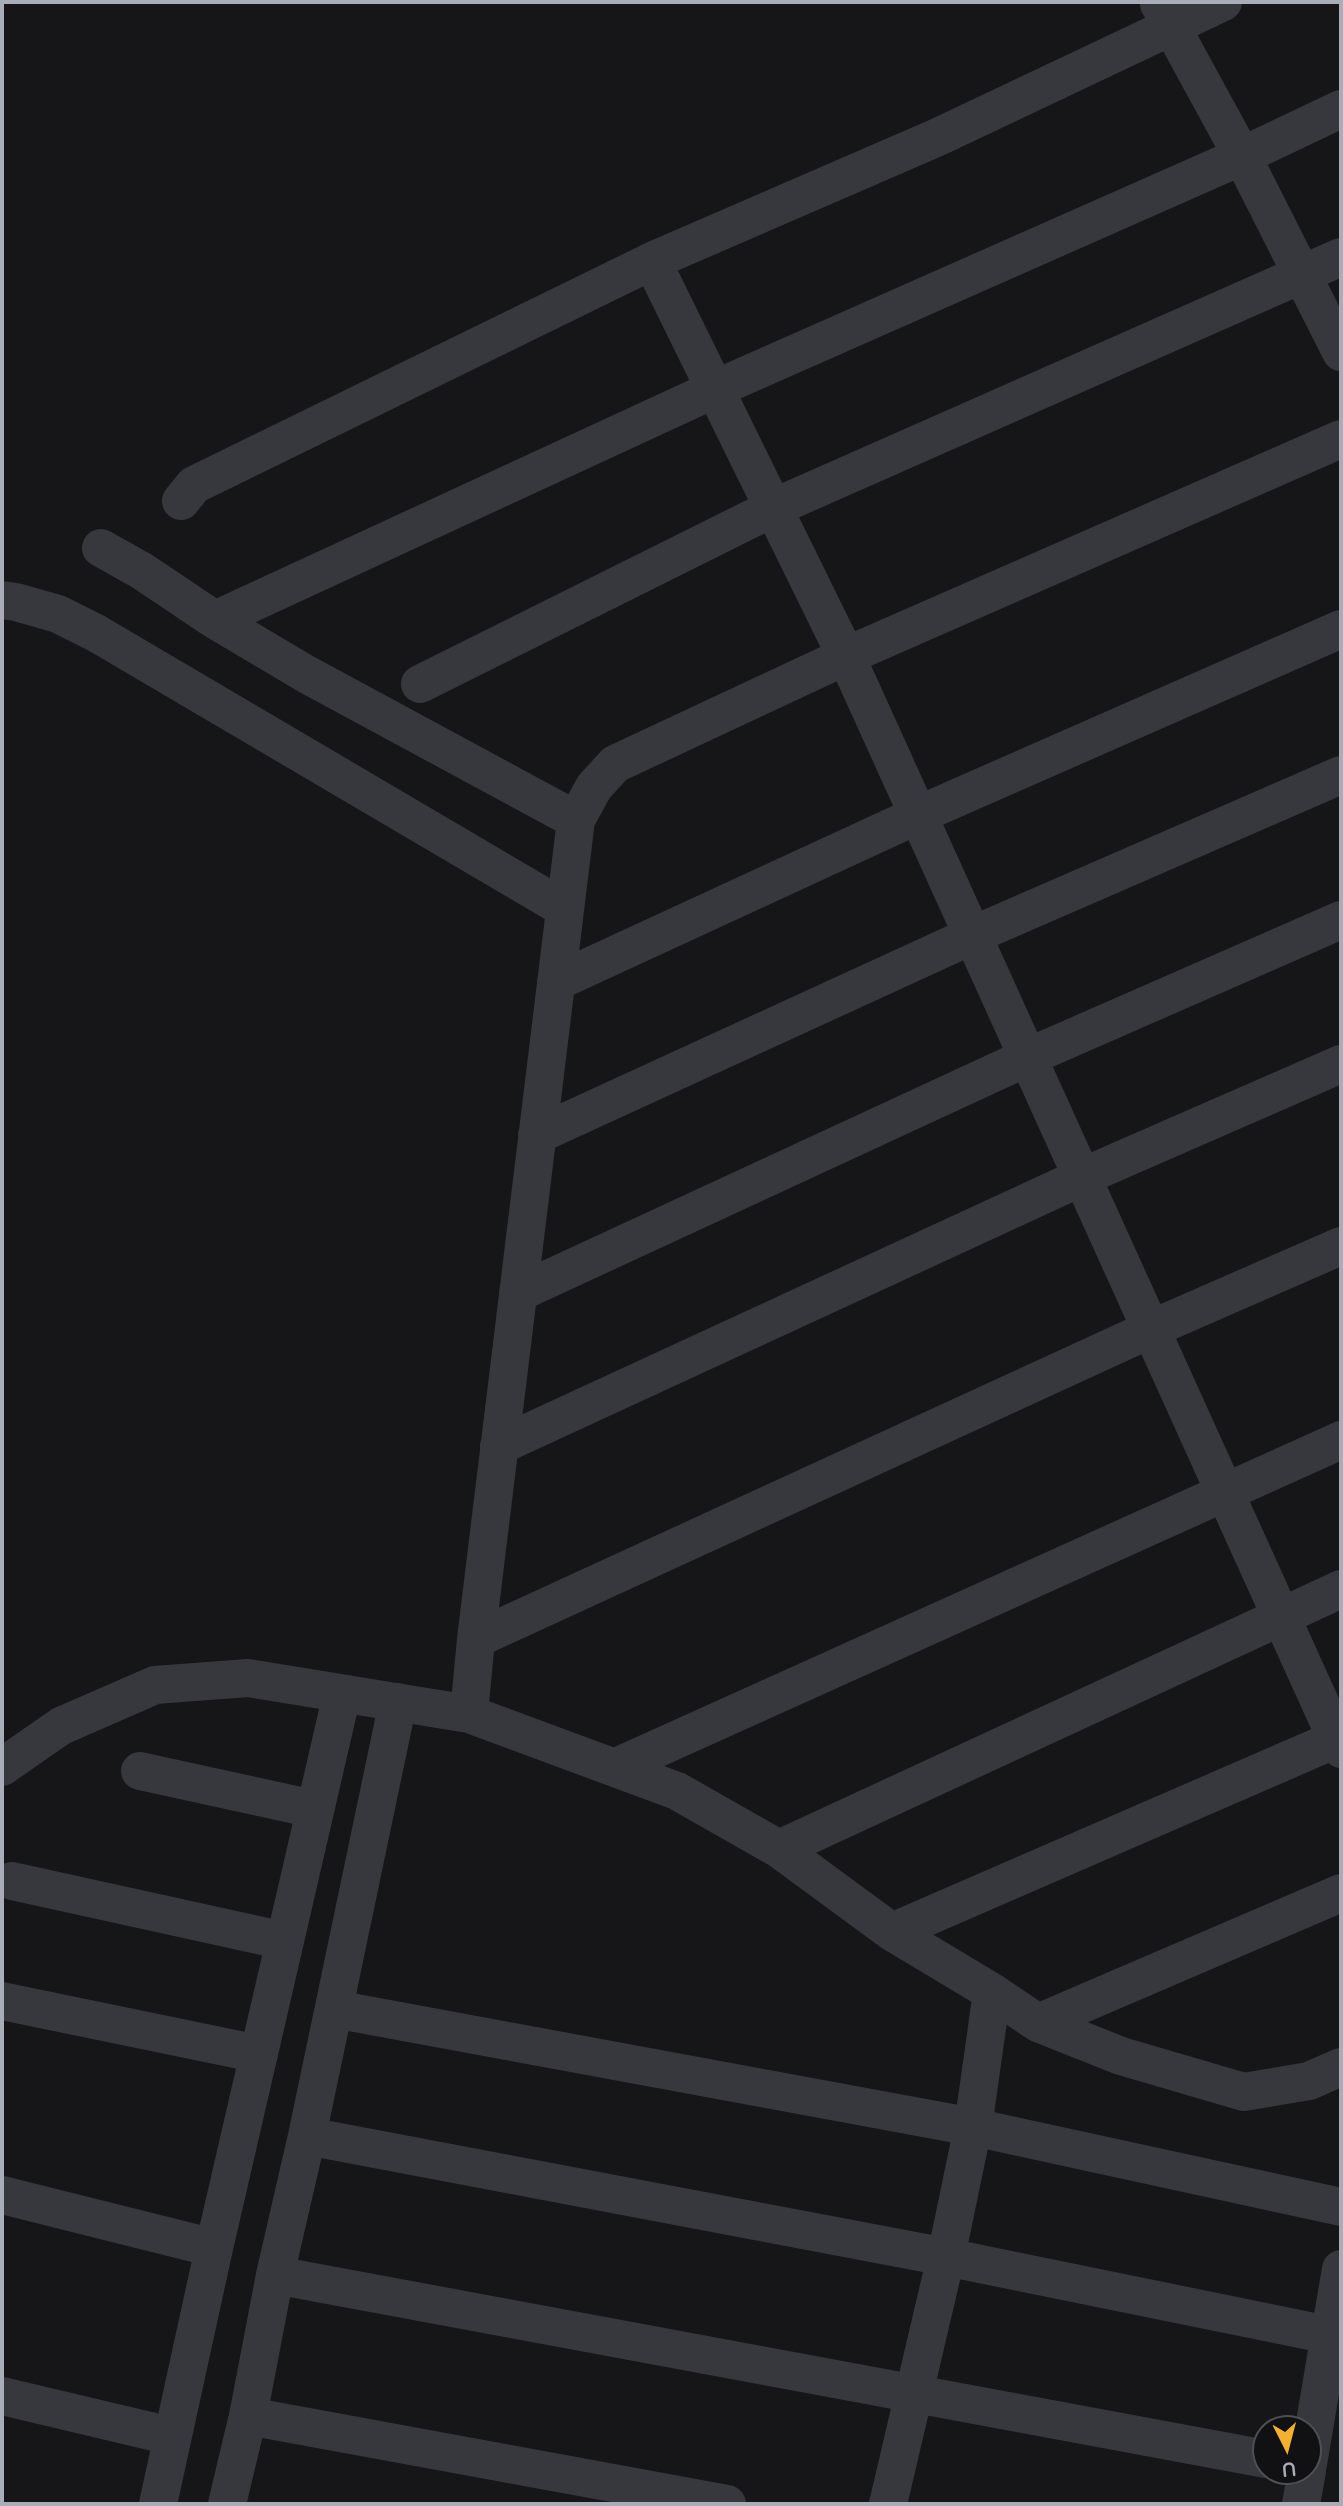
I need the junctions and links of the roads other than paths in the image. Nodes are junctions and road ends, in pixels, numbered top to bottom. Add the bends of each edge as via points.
1 (1223, 2) edge
2 (1163, 14) edge
3 (1341, 109) edge
4 (1242, 156) junction
5 (1341, 257) edge
6 (652, 261) junction
7 (1303, 276) junction
8 (1341, 352) edge
9 (715, 389) junction
10 (1341, 439) edge
11 (181, 501) dead end
12 (773, 508) junction
13 (101, 548) dead end
14 (2, 600) edge
15 (215, 620) junction
16 (1341, 629) edge
17 (846, 656) junction
18 (420, 684) dead end
19 (1341, 775) edge
20 (918, 815) junction
21 (576, 820) junction
22 (565, 909) junction
23 (1341, 920) edge
24 (973, 935) junction
25 (556, 982) junction
26 (1028, 1057) junction
27 (1341, 1064) edge
28 (537, 1135) junction
29 (1082, 1177) junction
30 (1341, 1246) edge
31 (518, 1293) junction
32 (1151, 1329) junction
33 (1341, 1440) edge
34 (499, 1446) junction
35 (1225, 1492) junction
36 (1341, 1589) edge
37 (1281, 1616) junction
38 (476, 1639) junction
39 (342, 1694) junction
40 (398, 1702) junction
41 (469, 1714) junction
42 (1340, 1742) edge
43 (2, 1767) edge
44 (616, 1768) junction
45 (140, 1771) dead end
46 (314, 1810) junction
47 (779, 1849) junction
48 (12, 1881) dead end
49 (1341, 1893) edge
50 (892, 1932) junction
51 (285, 1941) junction
52 (992, 1992) junction
53 (2, 2001) edge
54 (334, 2009) junction
55 (1038, 2023) junction
56 (259, 2054) junction
57 (1341, 2067) edge
58 (973, 2127) junction
59 (307, 2136) junction
60 (2, 2196) edge
61 (1341, 2207) edge
62 (214, 2248) junction
63 (946, 2257) junction
64 (1341, 2269) edge
65 (275, 2275) junction
66 (1334, 2320) edge
67 (915, 2394) junction
68 (2, 2396) edge
69 (1317, 2415) edge
70 (248, 2416) junction
71 (171, 2436) junction
72 (1252, 2456) edge
73 (1341, 2461) edge
74 (1322, 2464) edge
75 (1305, 2485) edge
76 (158, 2504) edge
77 (227, 2504) edge
78 (727, 2504) edge
79 (888, 2504) edge
80 (1301, 2504) edge

1 - 2 street
2 - 4 street
2 - 6 street via 938,137
3 - 4 street
4 - 7 street
4 - 9 street
5 - 7 street
6 - 9 street
6 - 11 street via 194,485
7 - 8 street
7 - 12 street
9 - 12 street
9 - 15 street
10 - 17 street
12 - 17 street
12 - 18 street
13 - 15 street
14 - 22 street via 58,614 96,633
15 - 21 street
16 - 20 street
17 - 20 street
17 - 21 street via 615,764 594,787
19 - 24 street
20 - 24 street
20 - 25 street
21 - 22 street
22 - 25 street
23 - 26 street
24 - 26 street
24 - 28 street
25 - 28 street
26 - 29 street
26 - 31 street
27 - 29 street
28 - 31 street
29 - 32 street
29 - 34 street
30 - 32 street
31 - 34 street
32 - 35 street
32 - 38 street
33 - 35 street
34 - 38 street
35 - 37 street
35 - 44 street
36 - 37 street
37 - 42 street
37 - 47 street
38 - 41 street
39 - 40 street
39 - 43 street via 248,1678 155,1685 61,1726
39 - 46 street
40 - 41 street
40 - 54 street
41 - 44 street
42 - 50 street
44 - 47 street via 677,1791
45 - 46 street
46 - 51 street
47 - 50 street
48 - 51 street
49 - 55 street
50 - 52 street
51 - 56 street
52 - 55 street
52 - 58 street
53 - 56 street
54 - 58 street
54 - 59 street
55 - 57 street via 1121,2056 1244,2092 1309,2081
56 - 62 street
58 - 61 street
58 - 63 street
59 - 63 street
59 - 65 street
60 - 62 street
62 - 71 street
63 - 66 street
63 - 67 street
64 - 66 street
65 - 67 street
65 - 70 street
66 - 69 street
67 - 72 street
67 - 79 street
68 - 71 street
70 - 77 street
70 - 78 street
71 - 76 street
73 - 74 street
75 - 80 street

